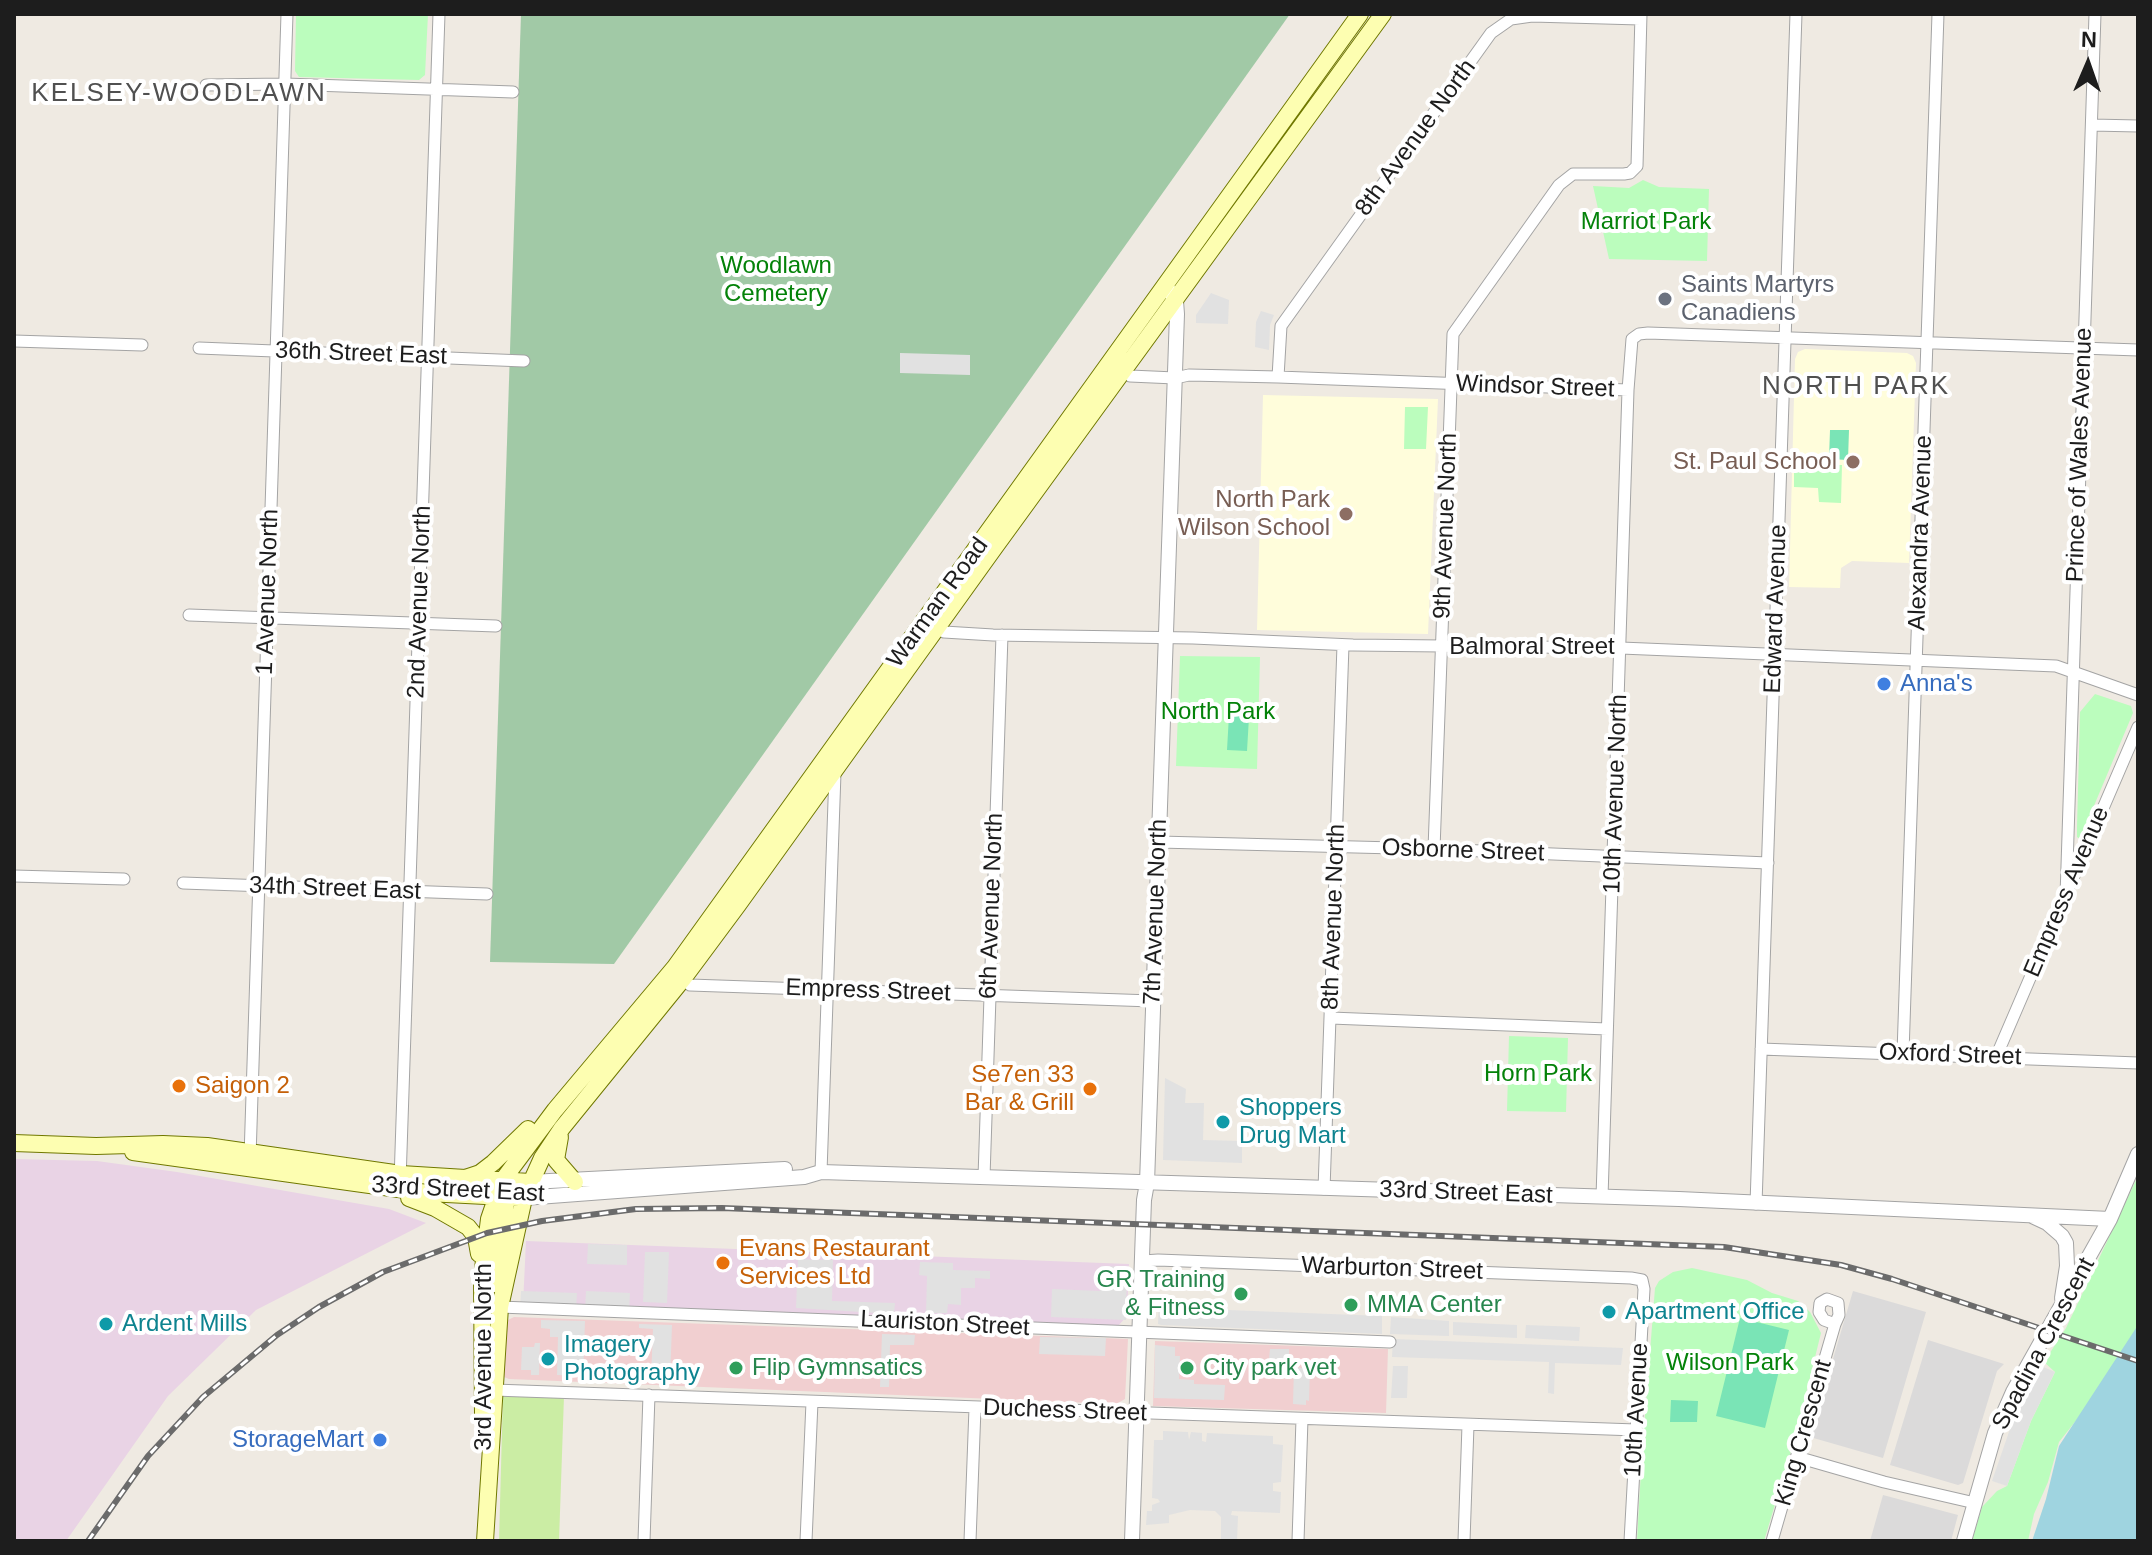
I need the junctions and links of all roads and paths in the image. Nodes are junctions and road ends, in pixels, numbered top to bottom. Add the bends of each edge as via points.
1 (287, 14) edge
2 (439, 14) edge
3 (1360, 14) edge
4 (1383, 14) edge
5 (1796, 14) edge
6 (1938, 14) edge
7 (2095, 14) edge
8 (1640, 17) edge
9 (285, 84) junction
10 (206, 85) dead end
11 (436, 88) junction
12 (513, 92) dead end
13 (2092, 125) junction
14 (2138, 126) edge
15 (1166, 286) junction
16 (1176, 301) junction
17 (1785, 338) junction
18 (14, 341) edge
19 (1928, 343) junction
20 (142, 345) dead end
21 (199, 348) dead end
22 (2084, 349) junction
23 (2138, 350) edge
24 (277, 351) junction
25 (428, 357) junction
26 (524, 361) dead end
27 (1125, 370) junction
28 (1278, 377) junction
29 (1175, 378) junction
30 (1451, 384) junction
31 (1628, 390) junction
32 (189, 615) dead end
33 (267, 619) junction
34 (419, 624) junction
35 (930, 625) junction
36 (496, 626) dead end
37 (1002, 635) junction
38 (1165, 638) junction
39 (1343, 645) junction
40 (1442, 647) junction
41 (1621, 648) junction
42 (1775, 656) junction
43 (1916, 661) junction
44 (2073, 671) junction
45 (2138, 695) edge
46 (2138, 727) edge
47 (835, 770) junction
48 (1159, 842) junction
49 (1337, 847) junction
50 (1434, 849) junction
51 (1613, 857) junction
52 (1768, 863) junction
53 (14, 876) edge
54 (124, 879) dead end
55 (183, 883) dead end
56 (260, 885) junction
57 (411, 892) junction
58 (487, 894) dead end
59 (2066, 896) junction
60 (683, 979) junction
61 (826, 990) junction
62 (988, 995) junction
63 (1152, 1001) junction
64 (1331, 1018) junction
65 (1607, 1029) junction
66 (1761, 1049) junction
67 (1903, 1053) junction
68 (1996, 1057) junction
69 (2138, 1063) edge
70 (566, 1097) junction
71 (562, 1128) junction
72 (14, 1143) edge
73 (96, 1146) junction
74 (251, 1151) junction
75 (2138, 1154) edge
76 (250, 1169) junction
77 (821, 1172) junction
78 (984, 1177) junction
79 (460, 1179) junction
80 (400, 1182) junction
81 (575, 1182) junction
82 (1147, 1183) junction
83 (377, 1187) junction
84 (1324, 1189) junction
85 (512, 1191) junction
86 (1602, 1197) junction
87 (1756, 1204) junction
88 (2029, 1214) junction
89 (2110, 1219) junction
90 (1143, 1261) junction
91 (1642, 1280) joint
92 (481, 1300) junction
93 (500, 1307) junction
94 (2060, 1310) junction
95 (1835, 1324) dead end
96 (1140, 1333) junction
97 (1390, 1342) dead end
98 (494, 1390) junction
99 (649, 1395) junction
100 (812, 1402) junction
101 (975, 1408) junction
102 (1137, 1414) junction
103 (1302, 1419) junction
104 (1468, 1425) junction
105 (1636, 1430) junction
106 (1797, 1457) junction
107 (487, 1488) junction
108 (1975, 1503) junction
109 (485, 1541) edge
110 (644, 1541) edge
111 (806, 1541) edge
112 (970, 1541) edge
113 (1132, 1541) edge
114 (1298, 1541) edge
115 (1464, 1541) edge
116 (1630, 1541) edge
117 (1772, 1541) edge
118 (1964, 1541) edge

1 - 9 street, 1 Avenue North
2 - 11 street, 2nd Avenue North
3 - 15 main road, Warman Road
4 - 16 main road, Warman Road
5 - 17 street, Edward Avenue
6 - 19 street, Alexandra Avenue
7 - 13 street, Prince of Wales Avenue
8 - 28 street, 8th Avenue North via 1532,16 1511,19 1491,33 1281,326
8 - 30 street, 9th Avenue North via 1637,166 1624,174 1573,174 1559,185 1453,334
9 - 10 street
9 - 11 street
9 - 24 street, 1 Avenue North
11 - 12 street
11 - 25 street, 2nd Avenue North
13 - 14 street
13 - 22 street, Prince of Wales Avenue
15 - 16 street
15 - 35 main road, Warman Road
16 - 27 main road, Warman Road
16 - 29 street, 7th Avenue North
17 - 19 street, Windsor Street
17 - 31 street, Windsor Street via 1639,334 1632,339
17 - 42 street, Edward Avenue
18 - 20 street
19 - 22 street, Windsor Street
19 - 43 street, Alexandra Avenue
21 - 24 street, 36th Street East
22 - 23 street, Windsor Street
22 - 44 street, Prince of Wales Avenue
24 - 25 street, 36th Street East
24 - 33 street, 1 Avenue North
25 - 26 street, 36th Street East
25 - 34 street, 2nd Avenue North
27 - 29 street, Windsor Street via 1130,376
27 - 35 main road, Warman Road
28 - 29 street, Windsor Street
28 - 30 street, Windsor Street
29 - 38 street, 7th Avenue North
30 - 31 street, Windsor Street
30 - 40 street, 9th Avenue North
31 - 41 street, 10th Avenue North
32 - 33 street
33 - 34 street
33 - 56 street, 1 Avenue North
34 - 36 street
34 - 57 street, 2nd Avenue North
35 - 37 street, Balmoral Street via 944,632
35 - 47 main road, Warman Road
35 - 70 main road, Warman Road via 675,967
37 - 38 street, Balmoral Street
37 - 62 street, 6th Avenue North
38 - 39 street, Balmoral Street
38 - 48 street, 7th Avenue North
39 - 40 street, Balmoral Street
39 - 49 street, 8th Avenue North
40 - 41 street, Balmoral Street
40 - 50 street, 9th Avenue North
41 - 42 street, Balmoral Street
41 - 51 street, 10th Avenue North
42 - 43 street, Balmoral Street
42 - 52 street, Edward Avenue
43 - 44 street, Balmoral Street
43 - 67 street, Alexandra Avenue
44 - 45 street, Balmoral Street
44 - 59 street, Prince of Wales Avenue
46 - 59 street, Empress Avenue
47 - 60 main road, Warman Road
47 - 61 street
48 - 49 street, Osborne Street
48 - 63 street, 7th Avenue North
49 - 50 street, Osborne Street
49 - 64 street, 8th Avenue North
50 - 51 street, Osborne Street
51 - 52 street, Osborne Street
51 - 65 street, 10th Avenue North
52 - 66 street, Edward Avenue
53 - 54 street
55 - 56 street, 34th Street East
56 - 57 street, 34th Street East
56 - 74 street, 1 Avenue North
57 - 58 street, 34th Street East
57 - 80 street, 2nd Avenue North
59 - 68 street, Empress Avenue
60 - 61 street, Empress Street via 690,985
60 - 71 main road, Warman Road
61 - 62 street, Empress Street
61 - 77 street
62 - 63 street, Empress Street
62 - 78 street, 6th Avenue North
63 - 82 street, 7th Avenue North
64 - 65 street
64 - 84 street, 8th Avenue North
65 - 86 street, 10th Avenue North
66 - 67 street, Oxford Street
66 - 87 street, Edward Avenue
67 - 68 street, Oxford Street
68 - 69 street, Oxford Street
70 - 79 main road via 493,1163
70 - 85 main road, Warman Road
71 - 81 main road via 556,1160
71 - 85 main road, Warman Road
72 - 73 main road, 33rd Street East
73 - 74 main road, 33rd Street East via 163,1144
73 - 76 main road, 33rd Street East
74 - 76 street, 1 Avenue North
74 - 80 main road, 33rd Street East
75 - 89 street, Spadina Crescent
76 - 83 main road, 33rd Street East
77 - 78 street, 33rd Street East
77 - 81 street, 33rd Street East via 811,1167
77 - 85 street, 33rd Street East
78 - 82 street, 33rd Street East
79 - 80 main road, 33rd Street East
79 - 85 main road, 33rd Street East
80 - 83 main road, 33rd Street East
80 - 85 main road, 33rd Street East
81 - 85 street, 33rd Street East
82 - 84 street, 33rd Street East
82 - 90 street, 7th Avenue North
83 - 92 main road via 435,1208 468,1227 478,1246
84 - 86 street, 33rd Street East
85 - 92 main road, 3rd Avenue North via 487,1233
85 - 93 main road, 3rd Avenue North
86 - 87 street, 33rd Street East
87 - 88 street, 33rd Street East
88 - 89 street, 33rd Street East
88 - 94 street via 2047,1223 2066,1243
89 - 94 street, Spadina Crescent
90 - 91 street, Warburton Street
90 - 96 street, 7th Avenue North
91 - 105 street, 10th Avenue
92 - 107 main road, 3rd Avenue North
93 - 96 street, Lauriston Street
93 - 98 main road, 3rd Avenue North
94 - 108 street, Spadina Crescent via 2013,1392
95 - 106 street, King Crescent
96 - 97 street, Lauriston Street
96 - 102 street, 7th Avenue North
98 - 99 street, Duchess Street
98 - 107 main road, 3rd Avenue North
99 - 100 street, Duchess Street
99 - 110 street
100 - 101 street, Duchess Street
100 - 111 street
101 - 102 street, Duchess Street
101 - 112 street
102 - 103 street, Duchess Street
102 - 113 street, 7th Avenue North
103 - 104 street, Duchess Street
103 - 114 street
104 - 105 street, Duchess Street
104 - 115 street
105 - 116 street, 10th Avenue
106 - 108 street
106 - 117 street, King Crescent
107 - 109 main road, 3rd Avenue North
108 - 118 street, Spadina Crescent

